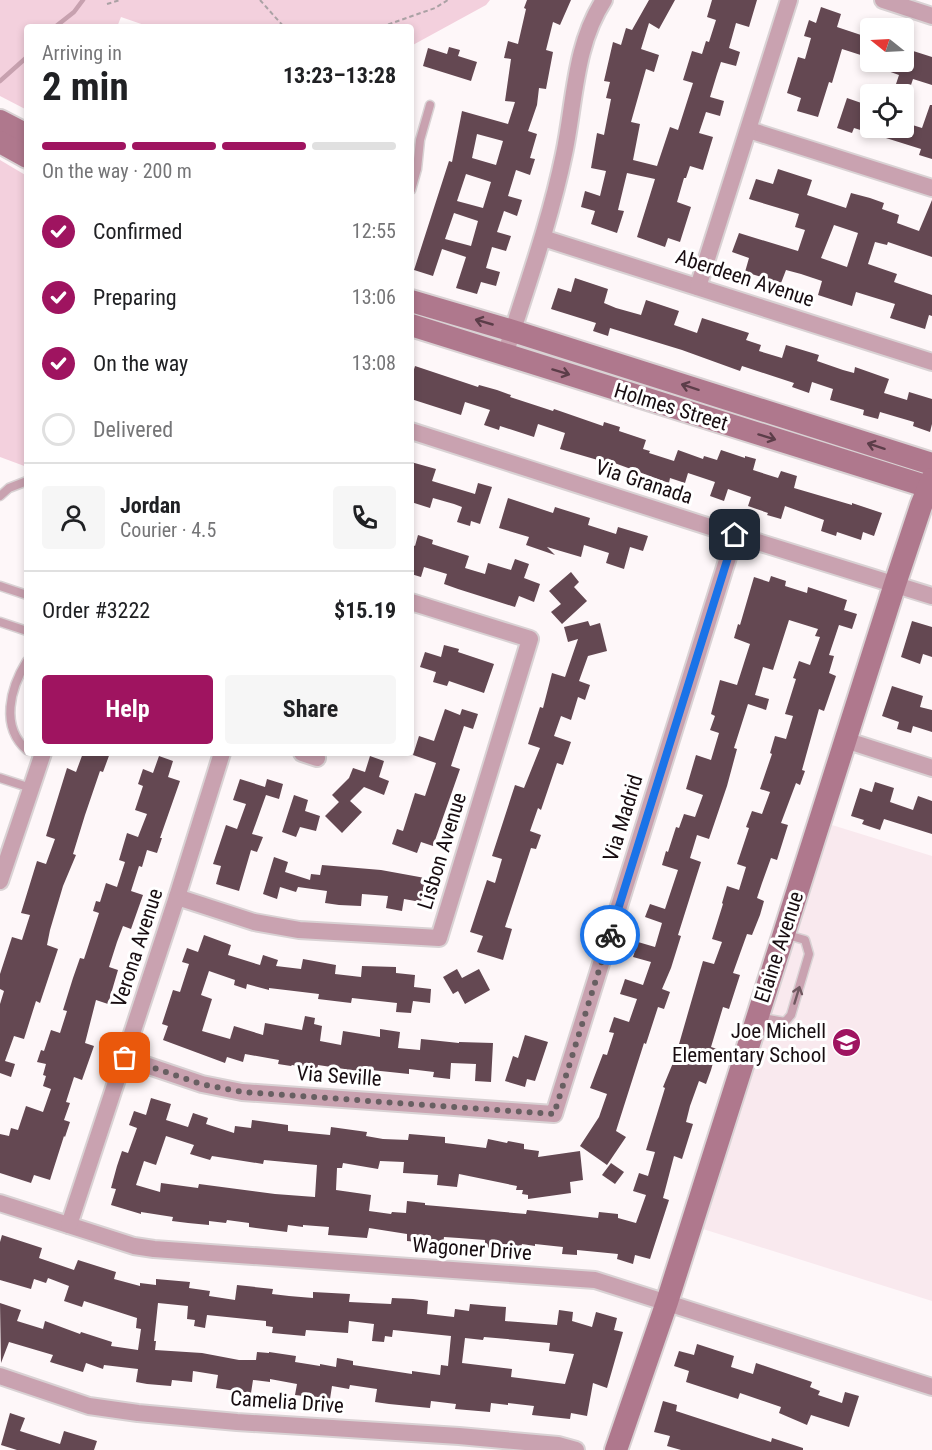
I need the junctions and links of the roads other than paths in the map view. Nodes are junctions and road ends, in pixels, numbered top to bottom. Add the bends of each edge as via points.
1 (604, 0) edge
2 (789, 0) edge
3 (882, 0) edge
4 (932, 16) edge
5 (430, 105) dead end
6 (0, 121) edge
7 (749, 130) junction
8 (24, 133) edge
9 (0, 142) edge
10 (24, 155) edge
11 (414, 180) edge
12 (932, 188) edge
13 (543, 238) junction
14 (698, 287) junction
15 (414, 301) edge
16 (414, 326) edge
17 (513, 331) junction
18 (505, 355) junction
19 (932, 362) edge
20 (414, 432) edge
21 (932, 464) edge
22 (24, 482) edge
23 (931, 485) edge
24 (0, 496) edge
25 (735, 535) junction
26 (895, 584) junction
27 (0, 586) edge
28 (24, 594) edge
29 (932, 596) edge
30 (414, 603) edge
31 (0, 622) edge
32 (24, 630) edge
33 (24, 668) edge
34 (845, 740) junction
35 (24, 741) edge
36 (36, 756) edge
37 (221, 756) edge
38 (932, 768) edge
39 (0, 778) edge
40 (31, 788) junction
41 (0, 881) edge
42 (177, 897) junction
43 (784, 933) junction
44 (757, 1017) junction
45 (125, 1058) junction
46 (554, 1114) joint
47 (0, 1203) edge
48 (69, 1225) junction
49 (667, 1302) junction
50 (0, 1376) edge
51 (932, 1388) edge
52 (516, 1446) edge
53 (576, 1450) edge
54 (616, 1450) edge

1 - 13 street via 581,55 565,152
2 - 7 street
3 - 4 street
5 - 11 lane
6 - 8 main road
7 - 12 street
7 - 14 street
9 - 10 main road
13 - 14 street, Aberdeen Avenue
13 - 17 street
14 - 19 street, Aberdeen Avenue
17 -> 15 main road, Holmes Street
16 - 18 main road, Holmes Street
17 - 18 street
21 -> 17 main road, Holmes Street
18 -> 23 main road, Holmes Street
20 - 25 street, Via Granada
22 - 24 lane
23 - 26 main road, Elaine Avenue
25 - 26 street, Via Granada
25 - 46 street, Via Madrid
26 - 29 street, Via Granada
26 - 34 main road, Elaine Avenue
27 - 28 lane
30 - 42 street, Lisbon Avenue via 530,639 440,938 299,930 254,922
31 - 32 lane
33 - 35 lane via 12,696 10,716 11,728
34 - 38 street
34 - 43 main road, Elaine Avenue
36 - 40 street
37 - 42 street, Verona Avenue
39 - 40 lane
40 - 41 street
42 - 45 street, Verona Avenue
43 - 44 main road, Elaine Avenue
44 -> 43 lane via 785,1022 791,1015 809,954 806,940
44 - 49 main road, Elaine Avenue
45 - 46 street, Via Seville via 201,1084 242,1092
45 - 48 street, Verona Avenue
47 - 48 street, Wagoner Drive
48 - 49 street, Wagoner Drive via 154,1249 595,1280
49 - 51 street, Wagoner Drive
49 - 54 main road, Elaine Avenue
50 - 52 street, Camelia Drive via 89,1406 138,1413 459,1436
52 - 53 street, Camelia Drive via 558,1445

